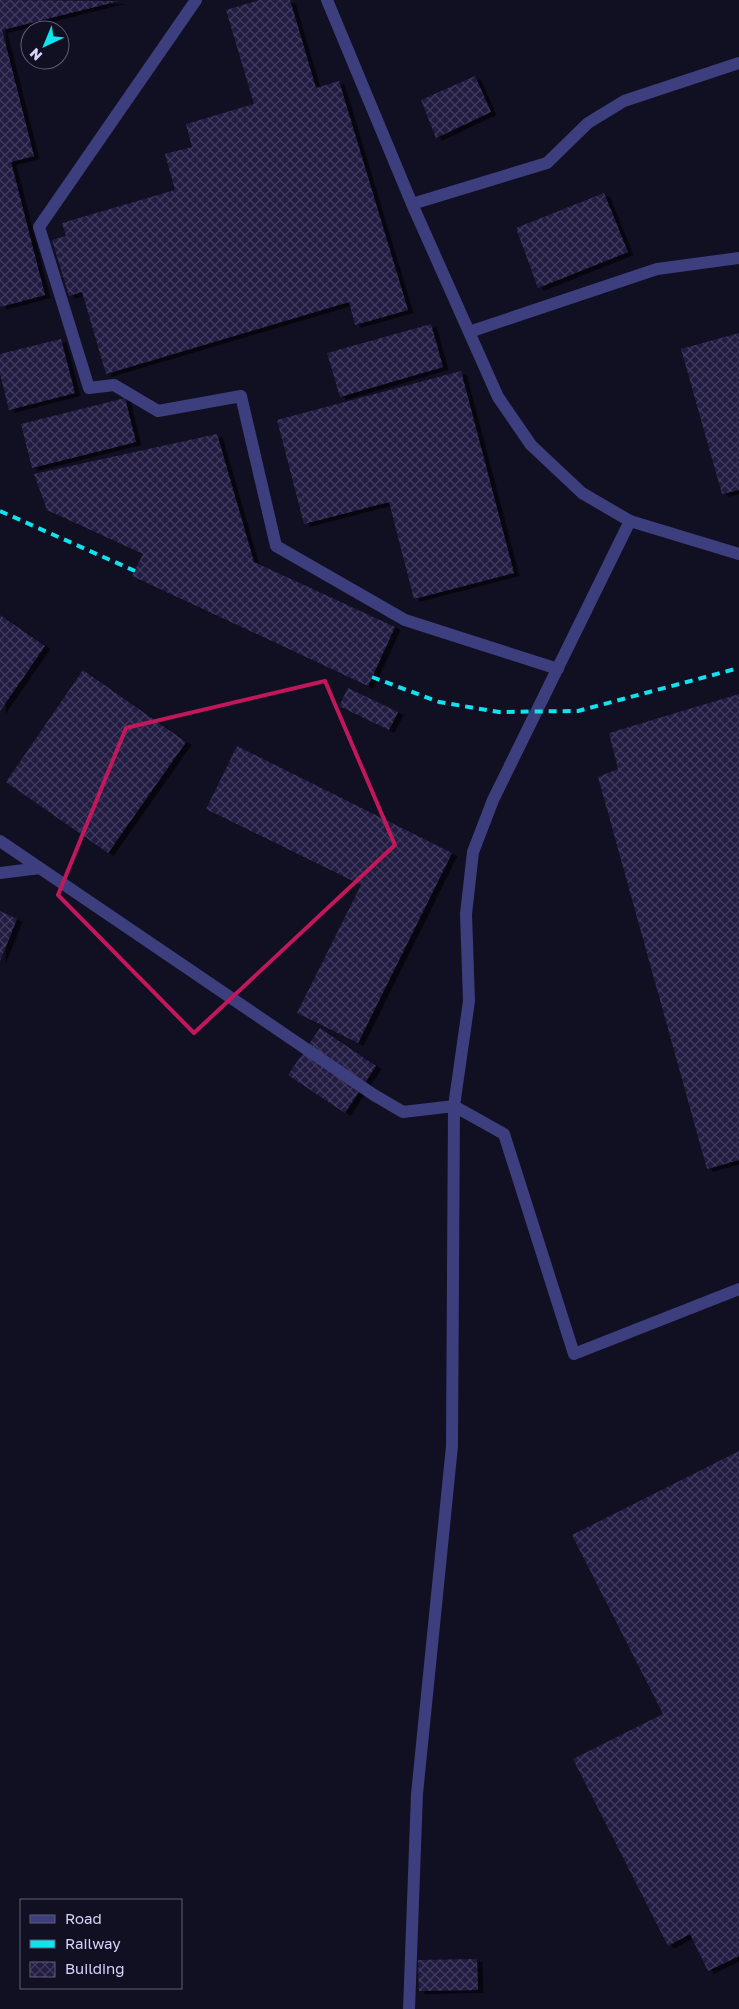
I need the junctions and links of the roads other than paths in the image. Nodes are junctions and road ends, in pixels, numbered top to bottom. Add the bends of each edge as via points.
1 (196, 0) edge
2 (327, 0) edge
3 (739, 63) edge
4 (412, 204) junction
5 (739, 258) edge
6 (469, 332) junction
7 (630, 521) junction
8 (739, 554) edge
9 (558, 668) junction
10 (0, 841) edge
11 (40, 868) junction
12 (0, 874) edge
13 (454, 1106) junction
14 (739, 1289) edge
15 (410, 2009) edge

1 - 9 street via 40,227 89,388 114,386 158,411 241,396 276,546 405,620
2 - 4 street
3 - 4 street via 624,101 588,123 547,162
4 - 6 street
5 - 6 street via 656,270
6 - 7 street via 498,397 531,445 582,493
7 - 8 street
7 - 9 street
9 - 13 street via 493,800 473,852 466,914 469,1001
10 - 11 street
11 - 12 street
11 - 13 street via 403,1112
13 - 14 street via 504,1134 574,1354
13 - 15 street via 452,1446 417,1794

